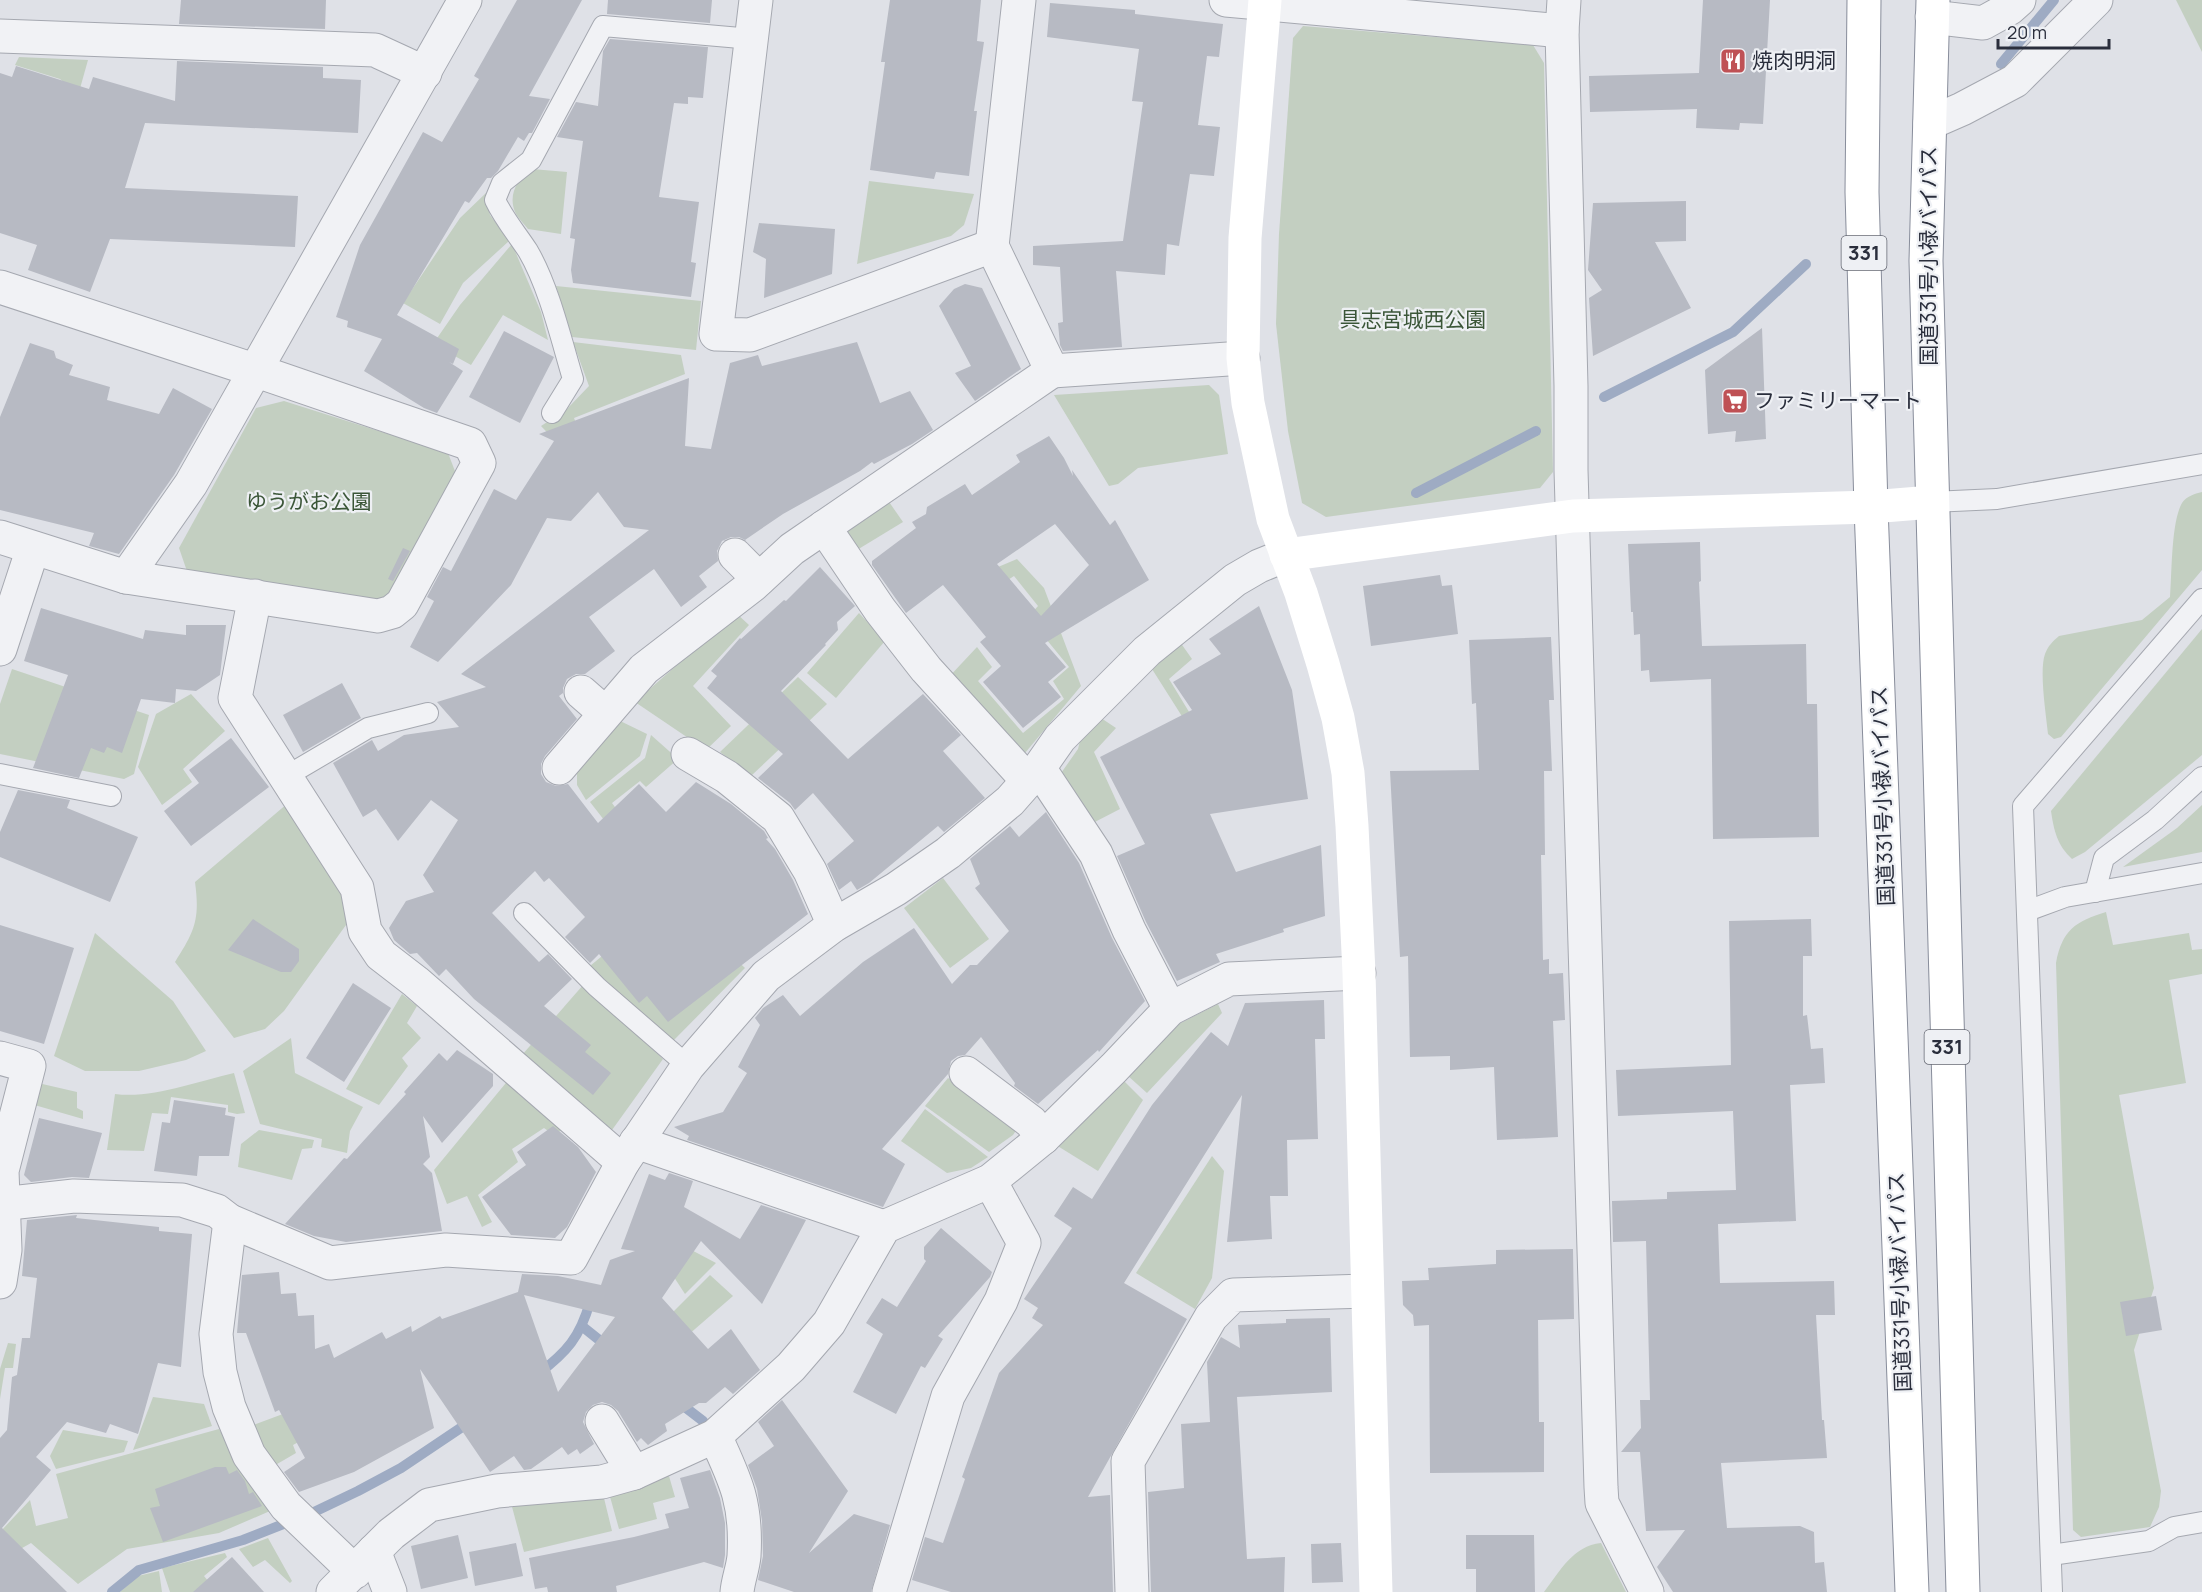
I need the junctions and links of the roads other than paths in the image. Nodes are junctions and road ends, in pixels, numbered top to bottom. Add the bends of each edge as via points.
1 (465, 0) edge
2 (756, 0) edge
3 (1019, 0) edge
4 (1226, 0) edge
5 (1864, 0) edge
6 (2019, 0) edge
7 (2096, 0) edge
8 (1264, 2) edge
9 (1932, 9) edge
10 (1563, 16) edge
11 (0, 36) edge
12 (752, 39) junction
13 (425, 73) junction
14 (1930, 123) junction
15 (992, 246) junction
16 (0, 287) edge
17 (1243, 358) junction
18 (255, 370) junction
19 (1052, 371) junction
20 (552, 413) dead end
21 (2202, 464) edge
22 (1932, 502) junction
23 (1871, 507) junction
24 (1573, 516) junction
25 (824, 527) junction
26 (0, 537) edge
27 (33, 548) junction
28 (735, 555) dead end
29 (1286, 555) junction
30 (126, 577) junction
31 (759, 579) junction
32 (255, 596) junction
33 (2202, 599) edge
34 (0, 649) edge
35 (581, 692) dead end
36 (428, 713) dead end
37 (605, 713) junction
38 (688, 754) dead end
39 (559, 768) dead end
40 (0, 774) edge
41 (1033, 774) junction
42 (285, 777) junction
43 (2202, 777) edge
44 (111, 796) dead end
45 (2202, 873) edge
46 (2095, 892) junction
47 (2027, 911) junction
48 (524, 913) dead end
49 (834, 925) junction
50 (1359, 974) junction
51 (1170, 1009) junction
52 (0, 1058) edge
53 (688, 1066) junction
54 (966, 1073) dead end
55 (1043, 1138) junction
56 (629, 1152) junction
57 (990, 1181) junction
58 (2, 1204) edge
59 (230, 1221) junction
60 (884, 1227) junction
61 (0, 1281) edge
62 (1366, 1291) junction
63 (602, 1421) dead end
64 (715, 1436) junction
65 (634, 1473) junction
66 (2202, 1522) edge
67 (2051, 1555) junction
68 (354, 1572) edge
69 (390, 1592) edge
70 (737, 1592) edge
71 (889, 1592) edge
72 (1132, 1592) edge
73 (1376, 1592) edge
74 (1647, 1592) edge
75 (1912, 1592) edge
76 (1963, 1592) edge
77 (2052, 1592) edge

1 - 13 street
2 - 12 street
3 - 15 street
4 - 8 street
5 - 23 main road, 国道331号小禄バイパス / 331 via 1862,192
6 - 9 street via 1983,23
7 - 14 street via 2015,81
8 - 10 street
8 - 17 main road via 1245,238
9 - 14 main road, 国道331号小禄バイパス / 331
10 - 24 street
11 - 13 street via 375,50
12 - 15 street via 716,334 750,335
12 - 20 lane via 603,26 531,160 502,183 495,200 528,252 552,308 573,379
13 - 18 street
14 - 22 main road, 国道331号小禄バイパス / 331 via 1926,261
15 - 19 street
16 - 18 street
17 - 19 street
17 - 29 main road via 1257,453
18 - 30 street via 191,484
18 - 32 street via 470,444 479,463 402,604 392,612 378,616
19 - 25 street
21 - 22 lane via 1997,499
22 - 23 main road
22 - 76 main road, 国道331号小禄バイパス / 331
23 - 24 main road
23 - 75 main road, 国道331号小禄バイパス / 331
24 - 29 main road
24 - 74 street via 1602,1503
25 - 31 street
25 - 41 street via 926,669
26 - 27 street
27 - 30 street
27 - 34 street
28 - 31 street
29 - 41 street via 1235,580 1147,651 1060,738
29 - 50 main road via 1323,664 1348,773
30 - 32 street
31 - 37 street via 644,669
32 - 42 street via 235,698
33 - 47 lane via 2023,806
35 - 37 street
36 - 42 lane via 368,728
37 - 39 street
38 - 49 street via 727,777 778,818 810,872
40 - 44 lane
41 - 49 street via 1010,801 948,853
41 - 51 street via 1096,854
42 - 56 street via 357,888 365,931 381,955
43 - 46 lane via 2155,820 2104,858
45 - 46 lane
46 - 47 lane via 2065,897
47 - 67 lane
48 - 53 lane via 597,987
49 - 53 street via 766,976
50 - 51 street via 1229,980
50 - 62 main road
51 - 55 street
52 - 58 street via 29,1066 2,1171
53 - 56 street
54 - 55 street via 1031,1122
55 - 57 street
56 - 59 street via 571,1258 446,1250 330,1263
56 - 60 street
57 - 60 street
57 - 71 street via 1024,1243 1001,1301 948,1396
58 - 59 street via 74,1196 182,1200 217,1211
58 - 61 street via 5,1250
59 - 68 street via 216,1334 229,1407 249,1455 294,1514
60 - 64 street via 829,1323 791,1367
62 - 72 street via 1233,1295 1211,1317 1128,1461
62 - 73 main road
63 - 65 street
64 - 65 street
64 - 70 street via 736,1482 744,1516 744,1558
65 - 68 street via 603,1482 497,1491 429,1505 391,1534
66 - 67 lane via 2174,1527 2150,1541
67 - 77 lane
68 - 69 street

